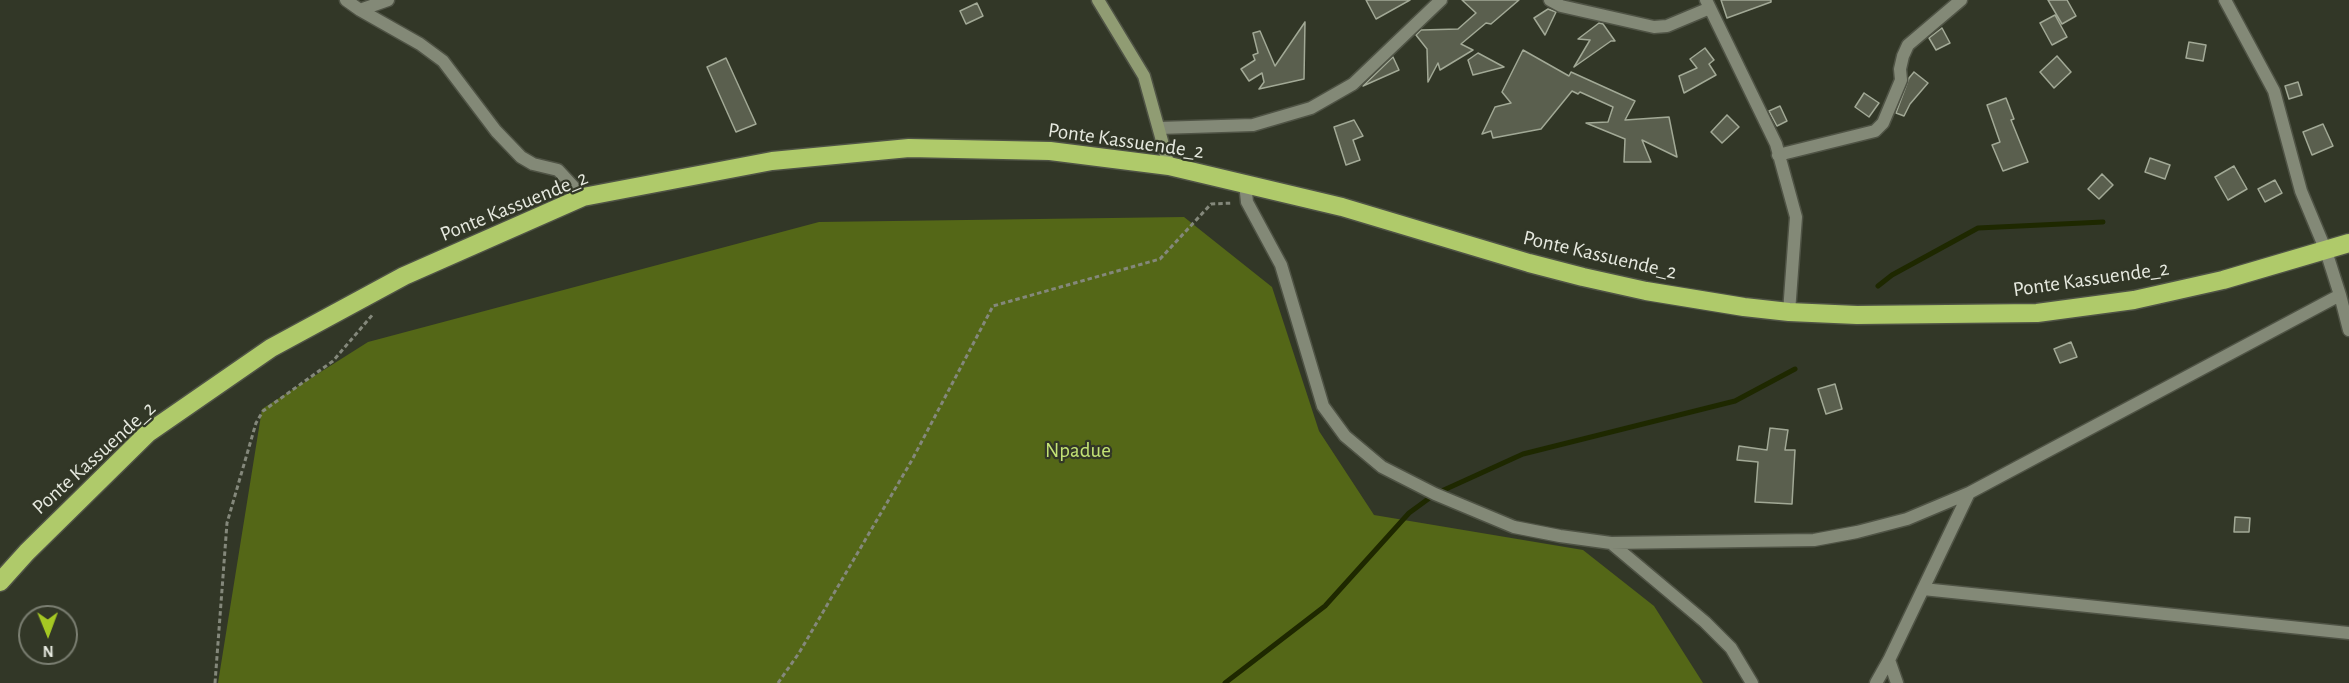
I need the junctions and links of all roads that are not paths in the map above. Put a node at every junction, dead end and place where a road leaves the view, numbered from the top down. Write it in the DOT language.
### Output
graph roads {
  1 [pos="346,0"];
  2 [pos="388,0"];
  3 [pos="1098,0"];
  4 [pos="1441,0"];
  5 [pos="1550,0"];
  6 [pos="1961,0"];
  7 [pos="2225,0"];
  8 [pos="1708,4"];
  9 [pos="360,10"];
  10 [pos="1159,128"];
  11 [pos="1778,155"];
  12 [pos="1169,166"];
  13 [pos="1245,183"];
  14 [pos="583,197"];
  15 [pos="2349,243"];
  16 [pos="2326,251"];
  17 [pos="2340,296"];
  18 [pos="1789,312"];
  19 [pos="2349,330"];
  20 [pos="1969,493"];
  21 [pos="1611,543"];
  22 [pos="0,582"];
  23 [pos="1923,589"];
  24 [pos="2349,633"];
  25 [pos="1889,660"];
  26 [pos="1752,683"];
  27 [pos="1876,683"];
  28 [pos="1898,683"];
  1 -- 9 [label="street"];
  2 -- 9 [label="street"];
  3 -- 10 [label="street"];
  4 -- 10 [label="street"];
  5 -- 8 [label="street"];
  6 -- 11 [label="street"];
  7 -- 16 [label="street"];
  8 -- 11 [label="street"];
  9 -- 14 [label="street"];
  10 -- 12 [label="street"];
  11 -- 18 [label="street"];
  12 -- 13 [label="highway, Ponte Kassuende_2"];
  12 -- 14 [label="highway, Ponte Kassuende_2"];
  13 -- 18 [label="highway, Ponte Kassuende_2"];
  13 -- 21 [label="street"];
  14 -- 22 [label="highway, Ponte Kassuende_2"];
  15 -- 16 [label="highway, Ponte Kassuende_2"];
  16 -- 17 [label="street"];
  16 -- 18 [label="highway, Ponte Kassuende_2"];
  17 -- 19 [label="street"];
  17 -- 20 [label="street"];
  20 -- 21 [label="street"];
  20 -- 23 [label="street"];
  21 -- 26 [label="street"];
  23 -- 24 [label="street"];
  23 -- 25 [label="street"];
  25 -- 27 [label="street"];
  25 -- 28 [label="street"];
}
